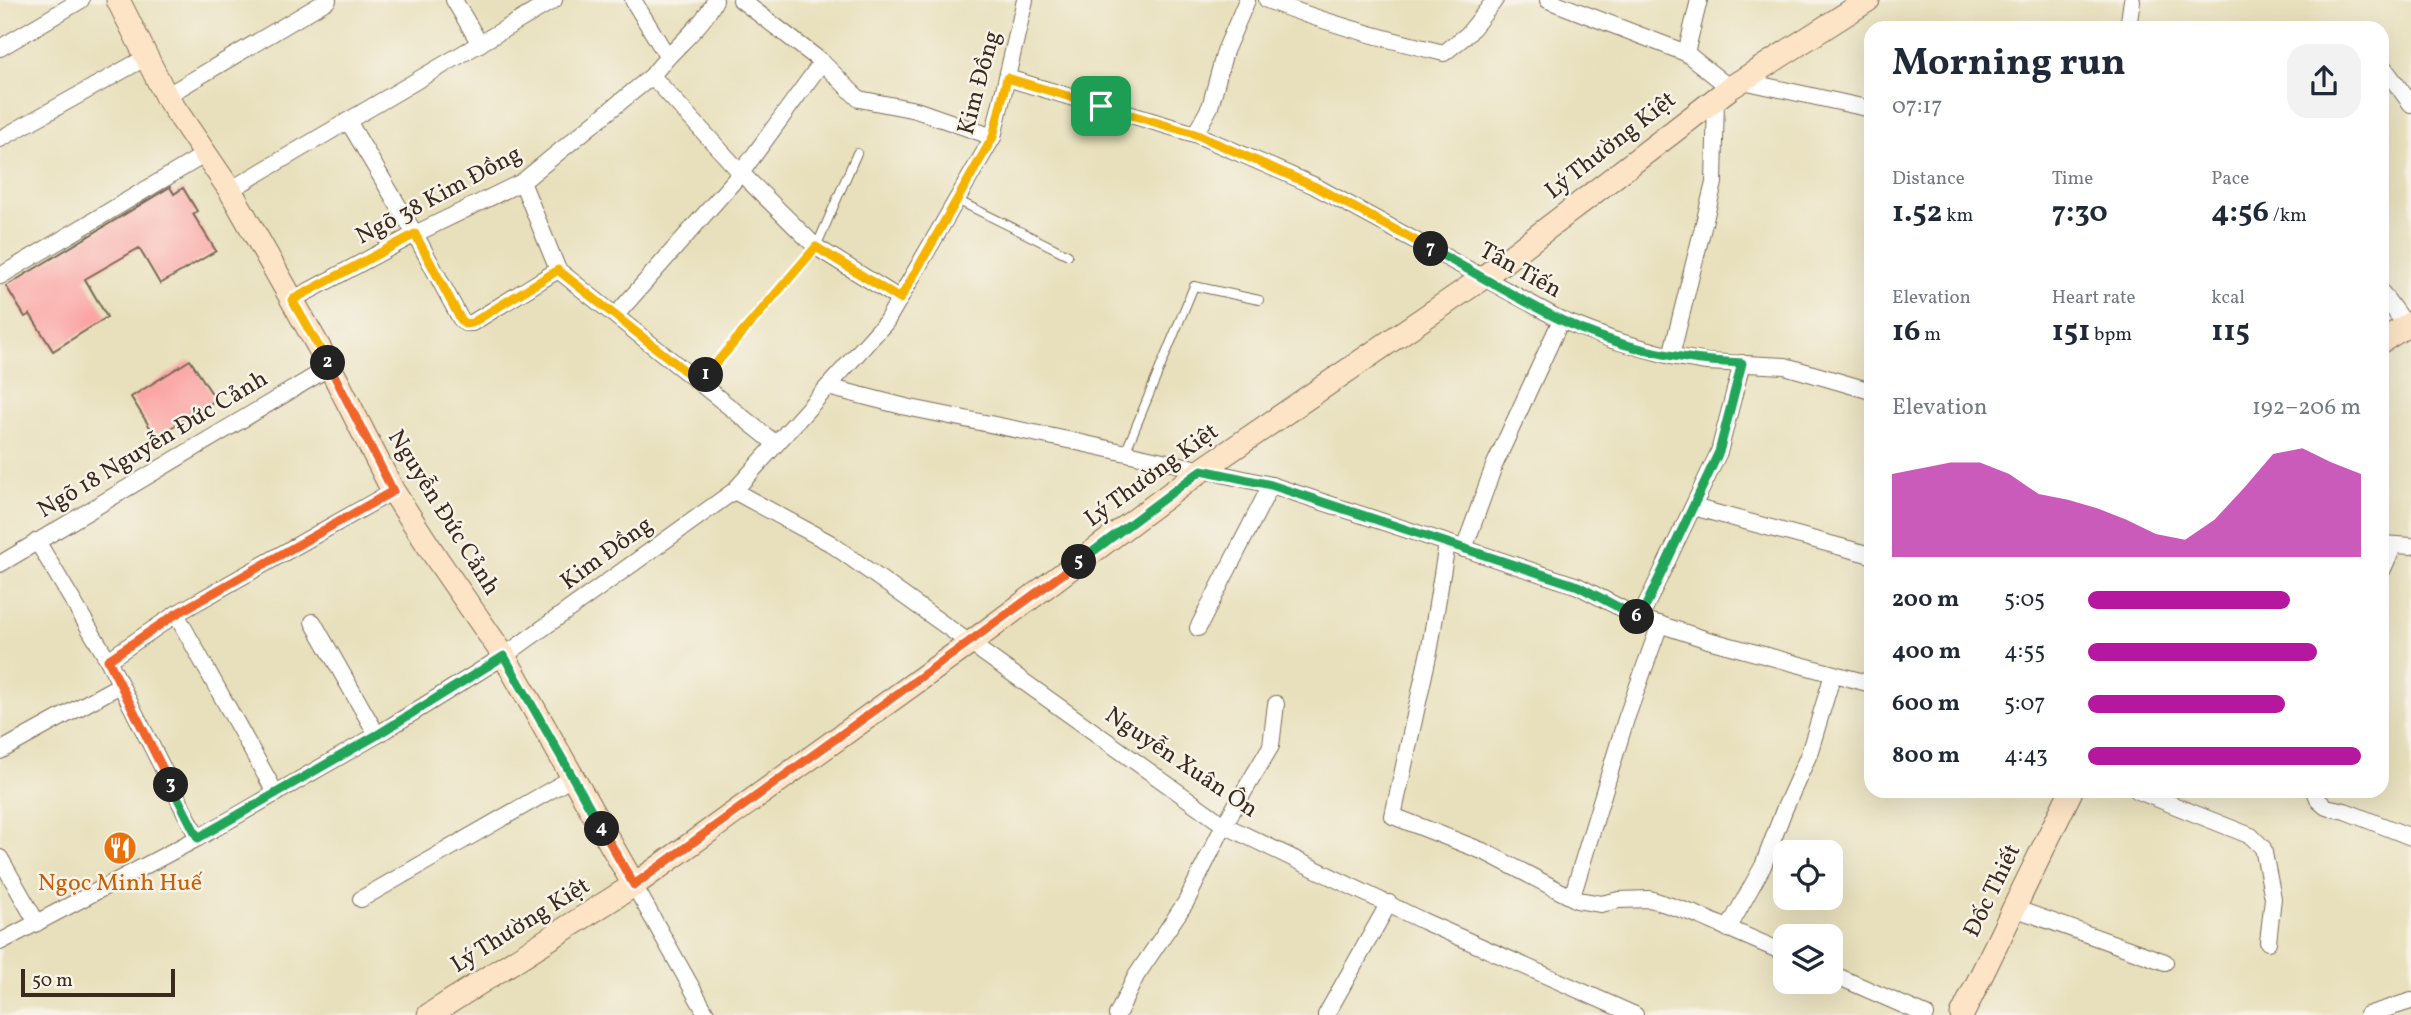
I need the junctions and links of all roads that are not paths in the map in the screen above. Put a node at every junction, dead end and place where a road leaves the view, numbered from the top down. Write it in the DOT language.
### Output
graph roads {
  1 [pos="81,0"];
  2 [pos="118,0"];
  3 [pos="328,0"];
  4 [pos="454,0"];
  5 [pos="554,0"];
  6 [pos="633,0"];
  7 [pos="715,0"];
  8 [pos="741,0"];
  9 [pos="1025,0"];
  10 [pos="1247,0"];
  11 [pos="1267,0"];
  12 [pos="1495,0"];
  13 [pos="1548,0"];
  14 [pos="1699,0"];
  15 [pos="1868,0"];
  16 [pos="2133,0"];
  17 [pos="2127,21"];
  18 [pos="480,44"];
  19 [pos="0,48"];
  20 [pos="1686,53"];
  21 [pos="667,55"];
  22 [pos="145,58"];
  23 [pos="822,62"];
  24 [pos="2389,74"];
  25 [pos="652,76"];
  26 [pos="1007,78"];
  27 [pos="1730,89"];
  28 [pos="166,96"];
  29 [pos="2411,104"];
  30 [pos="1864,108"];
  31 [pos="348,121"];
  32 [pos="1195,134"];
  33 [pos="993,137"];
  34 [pos="0,139"];
  35 [pos="857,153"];
  36 [pos="204,155"];
  37 [pos="741,173"];
  38 [pos="522,182"];
  39 [pos="230,190"];
  40 [pos="957,200"];
  41 [pos="415,234"];
  42 [pos="816,247"];
  43 [pos="1068,256"];
  44 [pos="558,270"];
  45 [pos="0,276"];
  46 [pos="1485,278"];
  47 [pos="900,299"];
  48 [pos="292,300"];
  49 [pos="1259,300"];
  50 [pos="2389,301"];
  51 [pos="616,315"];
  52 [pos="1560,320"];
  53 [pos="2408,324"];
  54 [pos="2389,336"];
  55 [pos="1671,356"];
  56 [pos="1742,363"];
  57 [pos="330,367"];
  58 [pos="700,383"];
  59 [pos="828,387"];
  60 [pos="1864,389"];
  61 [pos="776,444"];
  62 [pos="1125,453"];
  63 [pos="1202,470"];
  64 [pos="1271,485"];
  65 [pos="393,491"];
  66 [pos="734,491"];
  67 [pos="1693,507"];
  68 [pos="37,541"];
  69 [pos="1447,544"];
  70 [pos="2389,544"];
  71 [pos="2411,546"];
  72 [pos="1464,549"];
  73 [pos="1864,553"];
  74 [pos="0,564"];
  75 [pos="176,614"];
  76 [pos="1640,618"];
  77 [pos="313,622"];
  78 [pos="1660,624"];
  79 [pos="1198,628"];
  80 [pos="970,644"];
  81 [pos="504,656"];
  82 [pos="108,660"];
  83 [pos="1833,674"];
  84 [pos="1864,682"];
  85 [pos="120,685"];
  86 [pos="1276,704"];
  87 [pos="377,735"];
  88 [pos="0,751"];
  89 [pos="572,778"];
  90 [pos="276,794"];
  91 [pos="2068,798"];
  92 [pos="2156,798"];
  93 [pos="2318,798"];
  94 [pos="1224,825"];
  95 [pos="2411,837"];
  96 [pos="198,838"];
  97 [pos="0,858"];
  98 [pos="634,885"];
  99 [pos="1572,897"];
  100 [pos="361,899"];
  101 [pos="1390,903"];
  102 [pos="2014,908"];
  103 [pos="37,923"];
  104 [pos="1728,929"];
  105 [pos="0,942"];
  106 [pos="2268,942"];
  107 [pos="1773,948"];
  108 [pos="2165,962"];
  109 [pos="1843,979"];
  110 [pos="2411,1001"];
  111 [pos="1615,1011"];
  112 [pos="429,1015"];
  113 [pos="707,1015"];
  114 [pos="1117,1015"];
  115 [pos="1326,1015"];
  116 [pos="1636,1015"];
  117 [pos="1926,1015"];
  118 [pos="1962,1015"];
  119 [pos="2367,1015"];
  1 -- 19 [label="street"];
  2 -- 22 [label="street, Nguyễn Đức Cảnh"];
  3 -- 28 [label="street"];
  4 -- 18 [label="street"];
  5 -- 18 [label="street"];
  6 -- 21 [label="street"];
  7 -- 21 [label="street, Ngõ 38 Kim Đồng"];
  8 -- 23 [label="street"];
  9 -- 26 [label="street, Kim Đồng"];
  10 -- 32 [label="street"];
  11 -- 12 [label="street"];
  13 -- 20 [label="street"];
  14 -- 20 [label="street"];
  15 -- 27 [label="street, Lý Thường Kiệt"];
  16 -- 17 [label="street"];
  18 -- 31 [label="street"];
  20 -- 27 [label="street"];
  21 -- 25 [label="street, Ngõ 38 Kim Đồng"];
  22 -- 28 [label="street, Nguyễn Đức Cảnh"];
  22 -- 34 [label="street"];
  23 -- 33 [label="street"];
  23 -- 37 [label="street"];
  24 -- 29 [label="street"];
  25 -- 37 [label="street"];
  25 -- 38 [label="street, Ngõ 38 Kim Đồng"];
  26 -- 32 [label="street, Tân Tiến"];
  26 -- 33 [label="street, Kim Đồng"];
  27 -- 30 [label="street"];
  27 -- 46 [label="street, Lý Thường Kiệt"];
  27 -- 55 [label="street"];
  28 -- 36 [label="street, Nguyễn Đức Cảnh"];
  31 -- 39 [label="street"];
  31 -- 41 [label="street"];
  32 -- 46 [label="street, Tân Tiến"];
  33 -- 40 [label="street, Kim Đồng"];
  35 -- 42 [label="lane"];
  36 -- 39 [label="street, Nguyễn Đức Cảnh"];
  36 -- 45 [label="street"];
  37 -- 42 [label="street"];
  37 -- 51 [label="street"];
  38 -- 41 [label="street, Ngõ 38 Kim Đồng"];
  38 -- 44 [label="street"];
  39 -- 48 [label="street, Nguyễn Đức Cảnh"];
  40 -- 43 [label="lane"];
  40 -- 47 [label="street, Kim Đồng"];
  41 -- 44 [label="street"];
  41 -- 48 [label="street, Ngõ 38 Kim Đồng"];
  42 -- 47 [label="street"];
  42 -- 58 [label="lane"];
  44 -- 51 [label="street"];
  46 -- 52 [label="street, Tân Tiến"];
  46 -- 63 [label="street, Lý Thường Kiệt"];
  47 -- 59 [label="street, Kim Đồng"];
  48 -- 57 [label="street, Nguyễn Đức Cảnh"];
  49 -- 62 [label="lane"];
  50 -- 53 [label="street"];
  51 -- 58 [label="street"];
  52 -- 55 [label="street, Tân Tiến"];
  52 -- 72 [label="street"];
  53 -- 54 [label="street"];
  55 -- 56 [label="street, Tân Tiến"];
  56 -- 60 [label="street, Tân Tiến"];
  56 -- 67 [label="street"];
  57 -- 65 [label="street, Nguyễn Đức Cảnh"];
  57 -- 68 [label="street, Ngõ 18 Nguyễn Đức Cảnh"];
  58 -- 61 [label="street"];
  59 -- 61 [label="street, Kim Đồng"];
  59 -- 62 [label="street"];
  61 -- 66 [label="street, Kim Đồng"];
  62 -- 63 [label="street"];
  63 -- 64 [label="street"];
  63 -- 80 [label="street, Lý Thường Kiệt"];
  64 -- 69 [label="street"];
  64 -- 79 [label="street"];
  65 -- 75 [label="street"];
  65 -- 81 [label="street, Nguyễn Đức Cảnh"];
  66 -- 80 [label="street, Nguyễn Xuân Ôn"];
  66 -- 81 [label="street, Kim Đồng"];
  67 -- 73 [label="street"];
  67 -- 76 [label="street"];
  68 -- 74 [label="street, Ngõ 18 Nguyễn Đức Cảnh"];
  68 -- 82 [label="street"];
  69 -- 72 [label="street"];
  69 -- 99 [label="street"];
  70 -- 71 [label="street"];
  72 -- 76 [label="street"];
  75 -- 82 [label="street"];
  75 -- 90 [label="street"];
  76 -- 78 [label="street"];
  77 -- 87 [label="street"];
  78 -- 83 [label="street"];
  78 -- 99 [label="street"];
  80 -- 94 [label="street, Nguyễn Xuân Ôn"];
  80 -- 98 [label="street, Lý Thường Kiệt"];
  81 -- 87 [label="street, Kim Đồng"];
  81 -- 89 [label="street, Nguyễn Đức Cảnh"];
  82 -- 85 [label="street"];
  83 -- 84 [label="street"];
  83 -- 104 [label="street"];
  85 -- 88 [label="street"];
  85 -- 96 [label="street"];
  86 -- 94 [label="street"];
  87 -- 90 [label="street, Kim Đồng"];
  89 -- 98 [label="street, Nguyễn Đức Cảnh"];
  89 -- 100 [label="street"];
  90 -- 96 [label="street, Kim Đồng"];
  91 -- 102 [label="street, Đốc Thiết"];
  92 -- 106 [label="street"];
  93 -- 95 [label="street"];
  94 -- 101 [label="street, Nguyễn Xuân Ôn"];
  94 -- 114 [label="street"];
  96 -- 103 [label="street, Kim Đồng"];
  97 -- 103 [label="street"];
  98 -- 112 [label="street, Lý Thường Kiệt"];
  98 -- 113 [label="street, Nguyễn Đức Cảnh"];
  99 -- 104 [label="street"];
  101 -- 111 [label="street, Nguyễn Xuân Ôn"];
  101 -- 115 [label="street"];
  102 -- 108 [label="street"];
  102 -- 118 [label="street, Đốc Thiết"];
  103 -- 105 [label="street, Kim Đồng"];
  104 -- 107 [label="street"];
  109 -- 117 [label="street"];
  110 -- 119 [label="street"];
  111 -- 116 [label="street, Nguyễn Xuân Ôn"];
}
